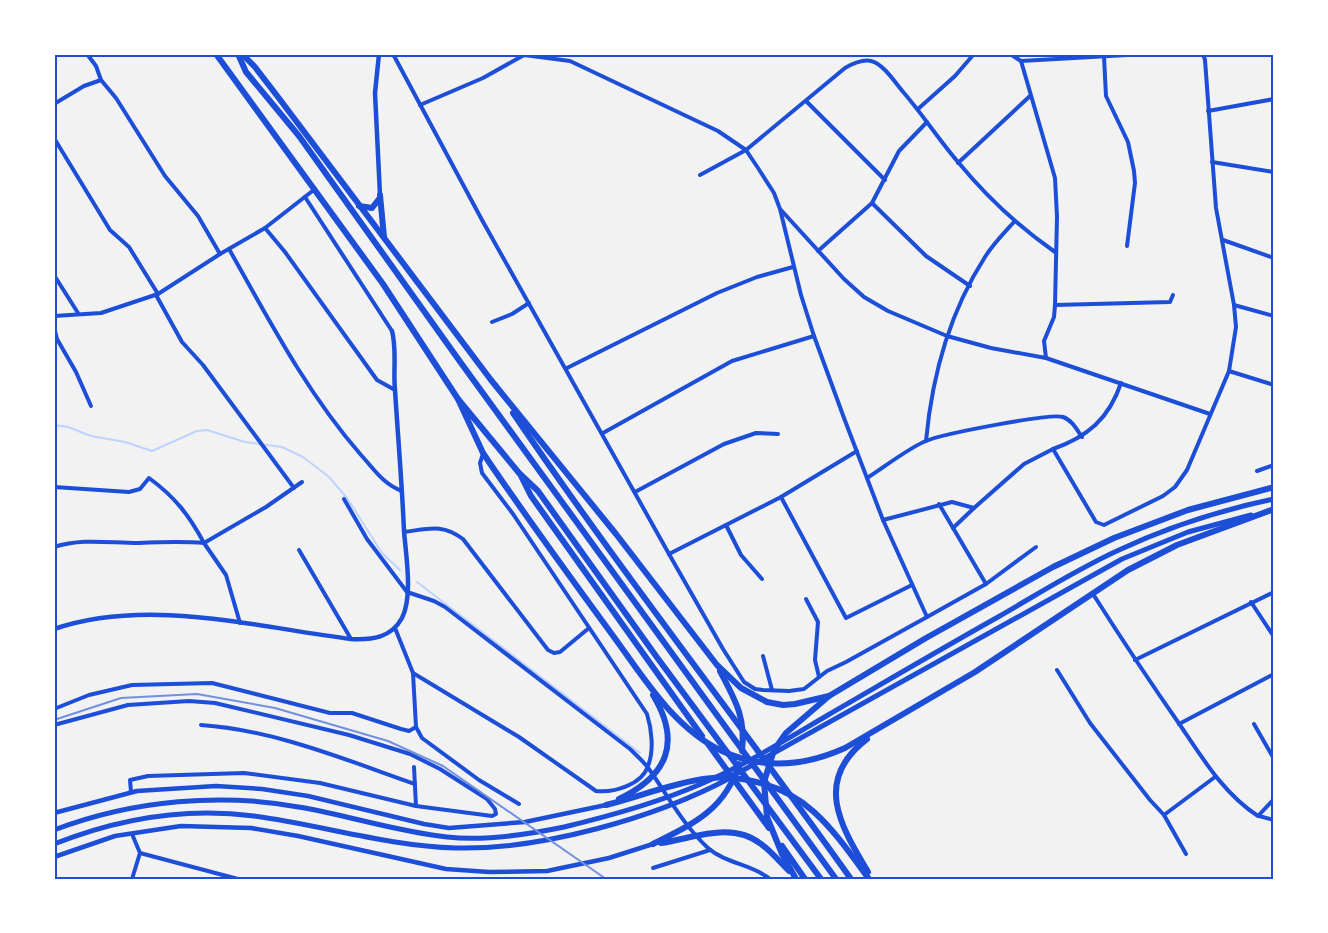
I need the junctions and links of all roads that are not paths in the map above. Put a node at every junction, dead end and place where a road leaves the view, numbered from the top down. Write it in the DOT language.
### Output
graph roads {
  1 [pos="87,54"];
  2 [pos="216,54"];
  3 [pos="240,54"];
  4 [pos="379,54"];
  5 [pos="393,54"];
  6 [pos="524,54"];
  7 [pos="974,54"];
  8 [pos="1010,54"];
  9 [pos="1145,54"];
  10 [pos="1203,54"];
  11 [pos="1113,55"];
  12 [pos="1104,57"];
  13 [pos="1021,60"];
  14 [pos="101,80"];
  15 [pos="1030,95"];
  16 [pos="1274,99"];
  17 [pos="806,101"];
  18 [pos="54,104"];
  19 [pos="420,105"];
  20 [pos="918,109"];
  21 [pos="1208,111"];
  22 [pos="927,122"];
  23 [pos="54,138"];
  24 [pos="746,150"];
  25 [pos="1212,162"];
  26 [pos="958,163"];
  27 [pos="1274,172"];
  28 [pos="700,175"];
  29 [pos="885,180"];
  30 [pos="315,189"];
  31 [pos="380,195"];
  32 [pos="305,197"];
  33 [pos="872,203"];
  34 [pos="359,206"];
  35 [pos="780,209"];
  36 [pos="1014,222"];
  37 [pos="265,228"];
  38 [pos="384,238"];
  39 [pos="1222,240"];
  40 [pos="1127,246"];
  41 [pos="229,249"];
  42 [pos="818,251"];
  43 [pos="1055,252"];
  44 [pos="220,254"];
  45 [pos="1274,258"];
  46 [pos="794,267"];
  47 [pos="54,274"];
  48 [pos="970,286"];
  49 [pos="157,295"];
  50 [pos="1173,295"];
  51 [pos="529,303"];
  52 [pos="1055,305"];
  53 [pos="1234,305"];
  54 [pos="78,313"];
  55 [pos="54,316"];
  56 [pos="1274,316"];
  57 [pos="492,322"];
  58 [pos="54,327"];
  59 [pos="392,331"];
  60 [pos="814,336"];
  61 [pos="947,336"];
  62 [pos="1046,358"];
  63 [pos="567,368"];
  64 [pos="1229,371"];
  65 [pos="491,380"];
  66 [pos="1120,383"];
  67 [pos="1274,385"];
  68 [pos="395,390"];
  69 [pos="458,399"];
  70 [pos="91,406"];
  71 [pos="1210,414"];
  72 [pos="603,433"];
  73 [pos="778,434"];
  74 [pos="1082,437"];
  75 [pos="926,441"];
  76 [pos="1053,449"];
  77 [pos="857,451"];
  78 [pos="483,453"];
  79 [pos="1274,465"];
  80 [pos="1257,471"];
  81 [pos="519,473"];
  82 [pos="867,478"];
  83 [pos="302,483"];
  84 [pos="54,487"];
  85 [pos="1274,487"];
  86 [pos="294,488"];
  87 [pos="403,491"];
  88 [pos="635,492"];
  89 [pos="781,497"];
  90 [pos="344,499"];
  91 [pos="1274,499"];
  92 [pos="939,504"];
  93 [pos="974,508"];
  94 [pos="1274,509"];
  95 [pos="883,520"];
  96 [pos="726,525"];
  97 [pos="953,528"];
  98 [pos="404,532"];
  99 [pos="204,543"];
  100 [pos="54,547"];
  101 [pos="1036,547"];
  102 [pos="299,550"];
  103 [pos="669,554"];
  104 [pos="762,579"];
  105 [pos="986,584"];
  106 [pos="912,585"];
  107 [pos="1274,591"];
  108 [pos="407,592"];
  109 [pos="1093,594"];
  110 [pos="806,599"];
  111 [pos="1251,602"];
  112 [pos="927,617"];
  113 [pos="241,624"];
  114 [pos="395,628"];
  115 [pos="589,628"];
  116 [pos="54,629"];
  117 [pos="1274,637"];
  118 [pos="351,639"];
  119 [pos="763,656"];
  120 [pos="1135,660"];
  121 [pos="717,665"];
  122 [pos="1057,670"];
  123 [pos="639,671"];
  124 [pos="413,673"];
  125 [pos="1274,674"];
  126 [pos="819,677"];
  127 [pos="772,690"];
  128 [pos="829,696"];
  129 [pos="54,709"];
  130 [pos="1179,724"];
  131 [pos="1254,724"];
  132 [pos="201,725"];
  133 [pos="54,726"];
  134 [pos="884,726"];
  135 [pos="416,727"];
  136 [pos="1274,759"];
  137 [pos="414,767"];
  138 [pos="648,767"];
  139 [pos="1215,777"];
  140 [pos="479,780"];
  141 [pos="415,784"];
  142 [pos="473,790"];
  143 [pos="131,792"];
  144 [pos="1274,799"];
  145 [pos="519,804"];
  146 [pos="606,805"];
  147 [pos="416,806"];
  148 [pos="54,813"];
  149 [pos="1164,815"];
  150 [pos="1258,816"];
  151 [pos="1274,820"];
  152 [pos="54,830"];
  153 [pos="132,834"];
  154 [pos="54,844"];
  155 [pos="653,844"];
  156 [pos="710,850"];
  157 [pos="140,853"];
  158 [pos="1186,854"];
  159 [pos="54,857"];
  160 [pos="652,868"];
  161 [pos="794,877"];
  162 [pos="132,879"];
  163 [pos="238,879"];
  164 [pos="770,879"];
  165 [pos="805,879"];
  166 [pos="821,879"];
  167 [pos="836,879"];
  168 [pos="851,879"];
  169 [pos="870,879"];
  1 -- 14 [label="street"];
  2 -- 30 [label="highway"];
  3 -- 34 [label="highway"];
  3 -- 167 [label="highway"];
  4 -- 31 [label="street"];
  5 -- 19 [label="street"];
  6 -- 19 [label="street"];
  6 -- 24 [label="street"];
  7 -- 20 [label="street"];
  8 -- 13 [label="street"];
  9 -- 11 [label="street"];
  10 -- 21 [label="street"];
  11 -- 12 [label="street"];
  12 -- 13 [label="street"];
  12 -- 40 [label="street"];
  13 -- 15 [label="street"];
  14 -- 18 [label="street"];
  14 -- 44 [label="street"];
  15 -- 26 [label="street"];
  15 -- 43 [label="street"];
  16 -- 21 [label="street"];
  17 -- 20 [label="street"];
  17 -- 24 [label="street"];
  17 -- 29 [label="street"];
  19 -- 51 [label="street"];
  20 -- 22 [label="street"];
  21 -- 25 [label="street"];
  22 -- 26 [label="street"];
  22 -- 29 [label="street"];
  23 -- 49 [label="street"];
  24 -- 28 [label="street"];
  24 -- 35 [label="street"];
  25 -- 27 [label="street"];
  25 -- 39 [label="street"];
  26 -- 36 [label="street"];
  29 -- 33 [label="street"];
  30 -- 32 [label="street"];
  30 -- 69 [label="highway"];
  31 -- 34 [label="highway"];
  31 -- 38 [label="highway"];
  32 -- 37 [label="street"];
  32 -- 59 [label="street"];
  33 -- 42 [label="street"];
  33 -- 48 [label="street"];
  34 -- 38 [label="highway"];
  35 -- 42 [label="street"];
  35 -- 46 [label="street"];
  36 -- 43 [label="street"];
  36 -- 48 [label="street"];
  37 -- 41 [label="street"];
  37 -- 68 [label="street"];
  38 -- 65 [label="highway"];
  39 -- 45 [label="street"];
  39 -- 53 [label="street"];
  41 -- 44 [label="street"];
  41 -- 87 [label="street"];
  42 -- 61 [label="street"];
  43 -- 52 [label="street"];
  44 -- 49 [label="street"];
  46 -- 60 [label="street"];
  46 -- 63 [label="street"];
  47 -- 54 [label="street"];
  48 -- 61 [label="street"];
  49 -- 54 [label="street"];
  49 -- 86 [label="street"];
  50 -- 52 [label="street"];
  51 -- 57 [label="street"];
  51 -- 63 [label="street"];
  52 -- 62 [label="street"];
  53 -- 56 [label="street"];
  53 -- 64 [label="street"];
  54 -- 55 [label="street"];
  58 -- 70 [label="street"];
  59 -- 68 [label="street"];
  60 -- 72 [label="street"];
  60 -- 77 [label="street"];
  61 -- 62 [label="street"];
  61 -- 75 [label="street"];
  62 -- 66 [label="street"];
  63 -- 72 [label="street"];
  64 -- 67 [label="street"];
  64 -- 71 [label="street"];
  65 -- 121 [label="highway"];
  65 -- 168 [label="highway"];
  66 -- 71 [label="street"];
  66 -- 74 [label="street"];
  68 -- 87 [label="street"];
  69 -- 78 [label="highway"];
  69 -- 81 [label="highway"];
  71 -- 76 [label="street"];
  72 -- 88 [label="street"];
  73 -- 88 [label="street"];
  74 -- 75 [label="street"];
  74 -- 76 [label="street"];
  75 -- 82 [label="street"];
  76 -- 93 [label="street"];
  77 -- 82 [label="street"];
  77 -- 89 [label="street"];
  78 -- 115 [label="street"];
  78 -- 123 [label="highway"];
  79 -- 80 [label="street"];
  81 -- 165 [label="highway"];
  81 -- 166 [label="highway"];
  82 -- 95 [label="street"];
  83 -- 86 [label="street"];
  84 -- 99 [label="street"];
  85 -- 128 [label="highway"];
  86 -- 99 [label="street"];
  87 -- 98 [label="street"];
  88 -- 103 [label="street"];
  89 -- 96 [label="street"];
  89 -- 106 [label="street"];
  90 -- 108 [label="street"];
  91 -- 152 [label="main road"];
  92 -- 93 [label="street"];
  92 -- 95 [label="street"];
  92 -- 97 [label="street"];
  93 -- 97 [label="street"];
  94 -- 109 [label="highway"];
  94 -- 154 [label="main road"];
  95 -- 106 [label="street"];
  96 -- 103 [label="street"];
  96 -- 104 [label="street"];
  97 -- 105 [label="street"];
  98 -- 108 [label="street"];
  98 -- 115 [label="street"];
  99 -- 100 [label="street"];
  99 -- 113 [label="street"];
  101 -- 105 [label="street"];
  102 -- 118 [label="street"];
  103 -- 127 [label="street"];
  105 -- 112 [label="street"];
  106 -- 112 [label="street"];
  107 -- 111 [label="street"];
  108 -- 114 [label="street"];
  108 -- 138 [label="street"];
  109 -- 120 [label="street"];
  109 -- 134 [label="highway"];
  110 -- 126 [label="street"];
  111 -- 117 [label="street"];
  111 -- 120 [label="street"];
  112 -- 126 [label="street"];
  113 -- 116 [label="street"];
  113 -- 118 [label="street"];
  114 -- 118 [label="street"];
  114 -- 124 [label="street"];
  115 -- 138 [label="street"];
  119 -- 127 [label="street"];
  120 -- 130 [label="street"];
  121 -- 128 [label="highway"];
  121 -- 155 [label="highway"];
  122 -- 149 [label="street"];
  123 -- 134 [label="highway"];
  123 -- 146 [label="highway"];
  124 -- 135 [label="street"];
  124 -- 138 [label="street"];
  125 -- 130 [label="street"];
  126 -- 127 [label="street"];
  128 -- 161 [label="highway"];
  129 -- 135 [label="street"];
  130 -- 139 [label="street"];
  131 -- 136 [label="street"];
  132 -- 141 [label="street"];
  133 -- 142 [label="street"];
  134 -- 169 [label="highway"];
  135 -- 140 [label="street"];
  137 -- 141 [label="street"];
  138 -- 156 [label="street"];
  139 -- 149 [label="street"];
  139 -- 150 [label="street"];
  140 -- 142 [label="street"];
  140 -- 145 [label="street"];
  141 -- 147 [label="street"];
  142 -- 147 [label="street"];
  143 -- 146 [label="street"];
  143 -- 147 [label="street"];
  143 -- 148 [label="street"];
  144 -- 150 [label="street"];
  146 -- 169 [label="highway"];
  149 -- 158 [label="street"];
  150 -- 151 [label="street"];
  153 -- 155 [label="street"];
  153 -- 157 [label="street"];
  153 -- 159 [label="street"];
  155 -- 161 [label="highway"];
  156 -- 160 [label="street"];
  156 -- 164 [label="street"];
  157 -- 162 [label="street"];
  157 -- 163 [label="street"];
}
